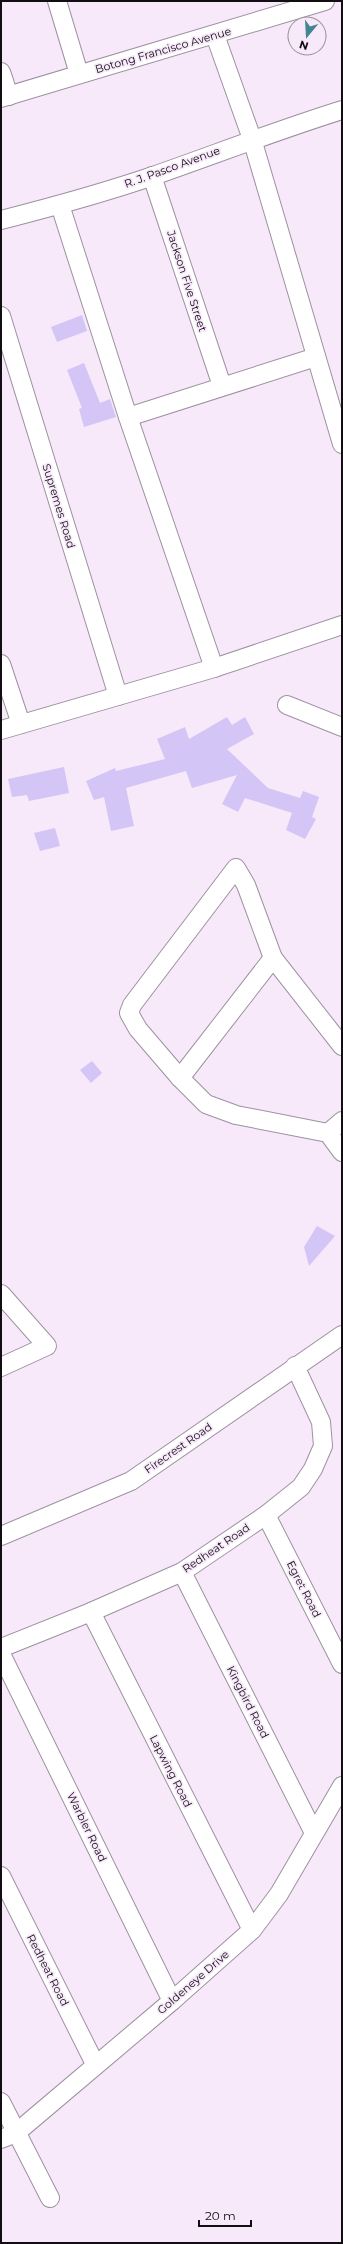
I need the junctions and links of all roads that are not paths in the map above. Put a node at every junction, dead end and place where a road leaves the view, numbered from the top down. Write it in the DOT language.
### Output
graph roads {
  1 [pos="56,1"];
  2 [pos="325,1"];
  3 [pos="215,35"];
  4 [pos="1,72"];
  5 [pos="79,74"];
  6 [pos="5,97"];
  7 [pos="342,111"];
  8 [pos="252,139"];
  9 [pos="152,176"];
  10 [pos="60,205"];
  11 [pos="1,220"];
  12 [pos="1,316"];
  13 [pos="316,357"];
  14 [pos="222,386"];
  15 [pos="128,417"];
  16 [pos="342,444"];
  17 [pos="342,625"];
  18 [pos="1,664"];
  19 [pos="214,668"];
  20 [pos="118,696"];
  21 [pos="287,705"];
  22 [pos="20,724"];
  23 [pos="342,727"];
  24 [pos="1,730"];
  25 [pos="273,958"];
  26 [pos="342,1046"];
  27 [pos="180,1078"];
  28 [pos="342,1121"];
  29 [pos="328,1133"];
  30 [pos="342,1152"];
  31 [pos="1,1294"];
  32 [pos="342,1334"];
  33 [pos="1,1366"];
  34 [pos="295,1366"];
  35 [pos="266,1515"];
  36 [pos="1,1536"];
  37 [pos="182,1572"];
  38 [pos="91,1612"];
  39 [pos="1,1648"];
  40 [pos="1,1654"];
  41 [pos="342,1664"];
  42 [pos="342,1786"];
  43 [pos="314,1833"];
  44 [pos="1,1876"];
  45 [pos="252,1930"];
  46 [pos="172,2001"];
  47 [pos="95,2064"];
  48 [pos="1,2102"];
  49 [pos="9,2136"];
  50 [pos="50,2198"];
  1 -- 5 [label="street"];
  2 -- 3 [label="street, Botong Francisco Avenue"];
  3 -- 5 [label="street, Botong Francisco Avenue"];
  3 -- 8 [label="street"];
  4 -- 6 [label="street"];
  5 -- 6 [label="street, Botong Francisco Avenue"];
  7 -- 8 [label="street, R. J. Pasco Avenue"];
  8 -- 9 [label="street, R. J. Pasco Avenue"];
  8 -- 13 [label="street"];
  9 -- 10 [label="street, R. J. Pasco Avenue"];
  9 -- 14 [label="street, Jackson Five Street"];
  10 -- 11 [label="street, R. J. Pasco Avenue"];
  10 -- 15 [label="street"];
  12 -- 20 [label="street, Supremes Road"];
  13 -- 14 [label="street"];
  13 -- 16 [label="street"];
  14 -- 15 [label="street"];
  15 -- 19 [label="street"];
  17 -- 19 [label="street"];
  18 -- 22 [label="street"];
  19 -- 20 [label="street"];
  20 -- 22 [label="street"];
  21 -- 23 [label="street"];
  22 -- 24 [label="street"];
  25 -- 26 [label="street"];
  25 -- 27 [label="street"];
  25 -- 27 [label="street"];
  27 -- 29 [label="street"];
  28 -- 29 [label="street"];
  29 -- 30 [label="street"];
  31 -- 33 [label="street"];
  32 -- 34 [label="street, Firecrest Road"];
  34 -- 35 [label="street, Redheat Road"];
  34 -- 36 [label="street, Firecrest Road"];
  35 -- 37 [label="street, Redheat Road"];
  35 -- 41 [label="street, Egret Road"];
  37 -- 38 [label="street, Redheat Road"];
  37 -- 43 [label="street, Kingbird Road"];
  38 -- 39 [label="street, Redheat Road"];
  38 -- 45 [label="street, Lapwing Road"];
  40 -- 46 [label="street, Warbler Road"];
  42 -- 43 [label="street, Goldeneye Drive"];
  43 -- 45 [label="street, Goldeneye Drive"];
  44 -- 47 [label="street, Redheat Road"];
  45 -- 46 [label="street, Goldeneye Drive"];
  46 -- 47 [label="street, Goldeneye Drive"];
  47 -- 49 [label="street, Goldeneye Drive"];
  48 -- 49 [label="street"];
  49 -- 50 [label="street"];
}
